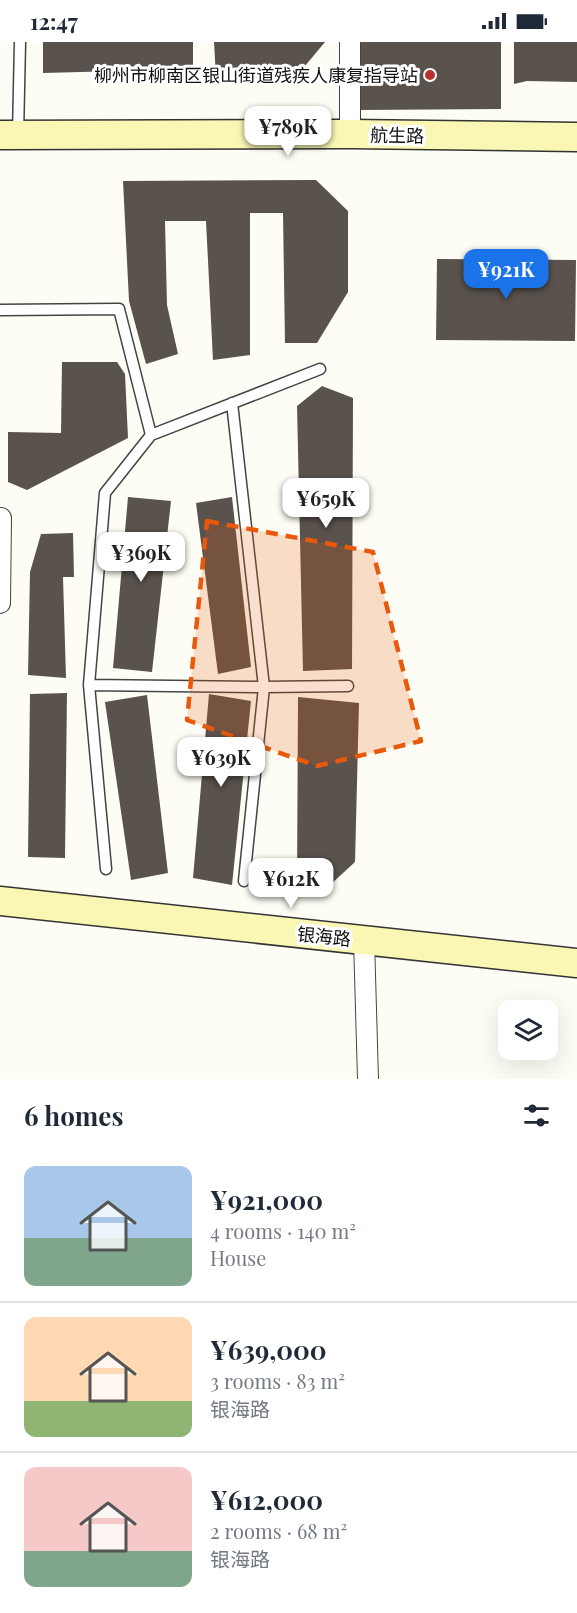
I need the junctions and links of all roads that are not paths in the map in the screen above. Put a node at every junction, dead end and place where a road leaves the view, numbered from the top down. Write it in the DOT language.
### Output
graph roads {
  1 [pos="20,42"];
  2 [pos="350,42"];
  3 [pos="577,118"];
  4 [pos="9,125"];
  5 [pos="350,125"];
  6 [pos="577,137"];
  7 [pos="0,310"];
  8 [pos="320,369"];
  9 [pos="232,403"];
  10 [pos="151,435"];
  11 [pos="1,518"];
  12 [pos="0,603"];
  13 [pos="89,685"];
  14 [pos="348,686"];
  15 [pos="264,687"];
  16 [pos="106,869"];
  17 [pos="244,881"];
  18 [pos="0,902"];
  19 [pos="364,940"];
  20 [pos="577,963"];
  21 [pos="368,1079"];
  1 -- 4 [label="lane"];
  2 -- 5 [label="street"];
  3 -- 5 [label="street"];
  4 -- 5 [label="street, 航生路"];
  5 -- 6 [label="street, 航生路"];
  7 -- 10 [label="lane"];
  8 -- 9 [label="lane"];
  9 -- 10 [label="lane"];
  9 -- 15 [label="lane"];
  10 -- 13 [label="lane"];
  11 -- 12 [label="street"];
  13 -- 15 [label="lane"];
  13 -- 16 [label="lane"];
  14 -- 15 [label="lane"];
  15 -- 17 [label="lane"];
  18 -- 19 [label="street, 银海路"];
  19 -- 20 [label="street, 银海路"];
  19 -- 21 [label="street"];
}
